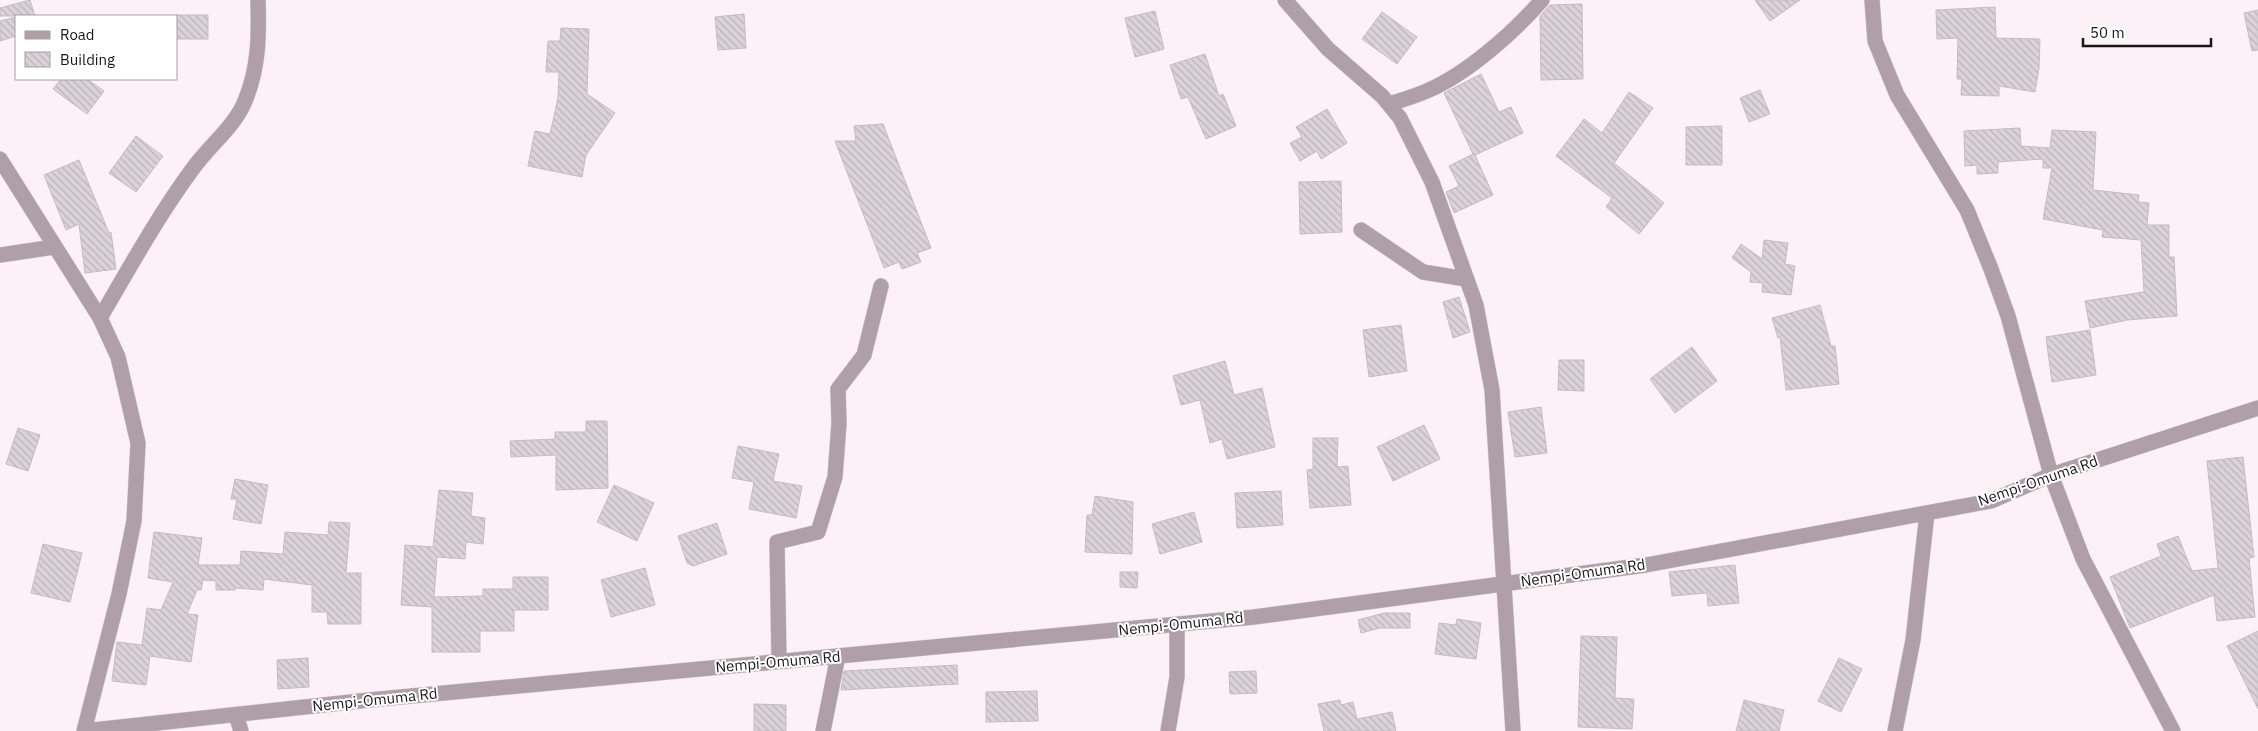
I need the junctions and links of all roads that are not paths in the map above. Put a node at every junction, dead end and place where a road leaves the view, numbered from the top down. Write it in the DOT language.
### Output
graph roads {
  1 [pos="258,0"];
  2 [pos="1285,0"];
  3 [pos="1542,0"];
  4 [pos="1872,0"];
  5 [pos="1389,104"];
  6 [pos="0,159"];
  7 [pos="1360,230"];
  8 [pos="54,247"];
  9 [pos="0,255"];
  10 [pos="1466,279"];
  11 [pos="881,286"];
  12 [pos="100,318"];
  13 [pos="2258,408"];
  14 [pos="2051,475"];
  15 [pos="1927,513"];
  16 [pos="1504,584"];
  17 [pos="1177,625"];
  18 [pos="838,656"];
  19 [pos="779,662"];
  20 [pos="236,715"];
  21 [pos="84,731"];
  22 [pos="240,731"];
  23 [pos="823,731"];
  24 [pos="1168,731"];
  25 [pos="1513,731"];
  26 [pos="1895,731"];
  27 [pos="2173,731"];
  1 -- 12 [label="street"];
  2 -- 5 [label="street"];
  3 -- 5 [label="street"];
  4 -- 14 [label="street"];
  5 -- 10 [label="street"];
  6 -- 8 [label="street"];
  7 -- 10 [label="street"];
  8 -- 9 [label="street"];
  8 -- 12 [label="street"];
  10 -- 16 [label="street"];
  11 -- 19 [label="street"];
  12 -- 21 [label="street"];
  13 -- 14 [label="street, Nempi-Omuma Rd"];
  14 -- 15 [label="street, Nempi-Omuma Rd"];
  14 -- 27 [label="street"];
  15 -- 16 [label="street, Nempi-Omuma Rd"];
  15 -- 26 [label="street"];
  16 -- 17 [label="street, Nempi-Omuma Rd"];
  16 -- 25 [label="street"];
  17 -- 18 [label="street, Nempi-Omuma Rd"];
  17 -- 24 [label="street"];
  18 -- 19 [label="street, Nempi-Omuma Rd"];
  18 -- 23 [label="street"];
  19 -- 20 [label="street, Nempi-Omuma Rd"];
  20 -- 21 [label="street, Nempi-Omuma Rd"];
  20 -- 22 [label="street"];
}
